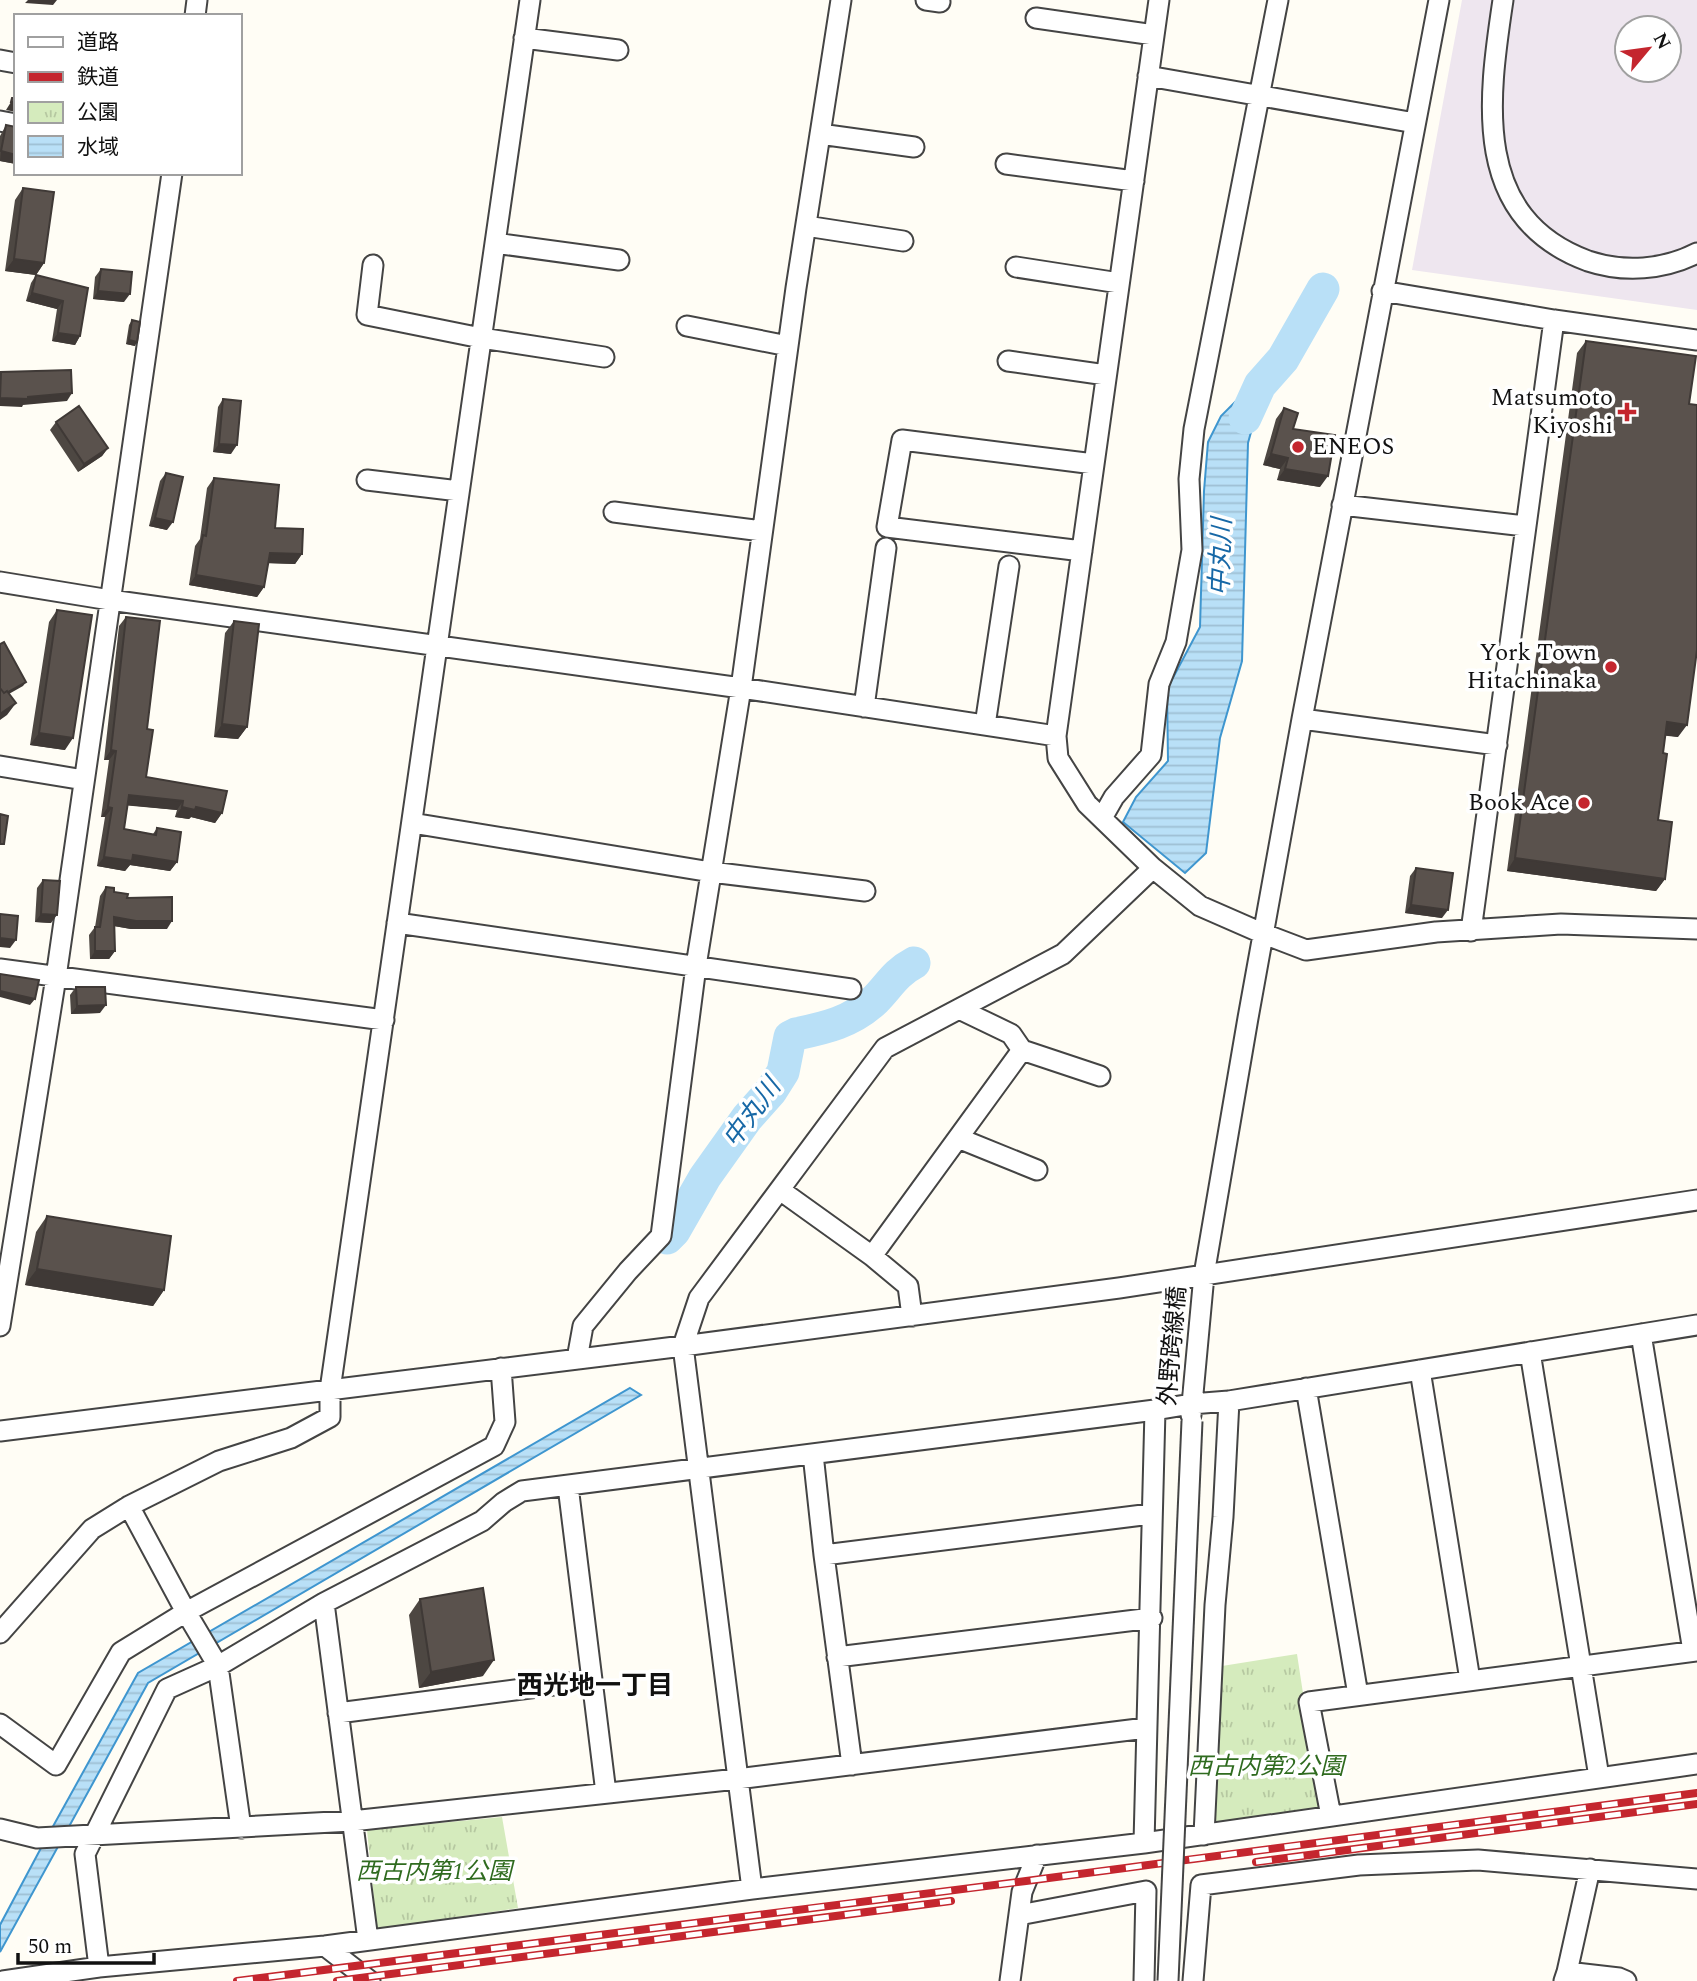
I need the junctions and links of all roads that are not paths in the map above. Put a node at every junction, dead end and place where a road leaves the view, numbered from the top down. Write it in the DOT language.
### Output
graph roads {
  1 [pos="530,0"];
  2 [pos="841,0"];
  3 [pos="1160,0"];
  4 [pos="1278,0"];
  5 [pos="1439,0"];
  6 [pos="1503,0"];
  7 [pos="1037,18"];
  8 [pos="1154,35"];
  9 [pos="524,38"];
  10 [pos="618,50"];
  11 [pos="1148,76"];
  12 [pos="1261,97"];
  13 [pos="1415,122"];
  14 [pos="820,134"];
  15 [pos="914,147"];
  16 [pos="1006,164"];
  17 [pos="172,175"];
  18 [pos="1133,181"];
  19 [pos="806,226"];
  20 [pos="903,242"];
  21 [pos="495,243"];
  22 [pos="1697,253"];
  23 [pos="619,260"];
  24 [pos="373,265"];
  25 [pos="1016,267"];
  26 [pos="1119,283"];
  27 [pos="1382,291"];
  28 [pos="1555,320"];
  29 [pos="687,326"];
  30 [pos="481,338"];
  31 [pos="1697,340"];
  32 [pos="788,346"];
  33 [pos="604,357"];
  34 [pos="1008,361"];
  35 [pos="1106,375"];
  36 [pos="1094,464"];
  37 [pos="367,480"];
  38 [pos="459,491"];
  39 [pos="1342,505"];
  40 [pos="614,512"];
  41 [pos="1525,526"];
  42 [pos="762,531"];
  43 [pos="886,548"];
  44 [pos="1082,551"];
  45 [pos="1009,566"];
  46 [pos="0,582"];
  47 [pos="110,600"];
  48 [pos="437,644"];
  49 [pos="741,688"];
  50 [pos="863,707"];
  51 [pos="1302,719"];
  52 [pos="985,725"];
  53 [pos="1056,736"];
  54 [pos="1497,745"];
  55 [pos="0,766"];
  56 [pos="84,780"];
  57 [pos="1102,818"];
  58 [pos="412,823"];
  59 [pos="1153,868"];
  60 [pos="711,872"];
  61 [pos="865,891"];
  62 [pos="397,923"];
  63 [pos="1697,929"];
  64 [pos="1471,931"];
  65 [pos="1264,934"];
  66 [pos="696,967"];
  67 [pos="0,969"];
  68 [pos="56,978"];
  69 [pos="851,989"];
  70 [pos="959,1009"];
  71 [pos="384,1020"];
  72 [pos="1022,1050"];
  73 [pos="1100,1076"];
  74 [pos="958,1138"];
  75 [pos="1037,1170"];
  76 [pos="780,1190"];
  77 [pos="1697,1200"];
  78 [pos="872,1256"];
  79 [pos="1204,1275"];
  80 [pos="912,1316"];
  81 [pos="1697,1325"];
  82 [pos="0,1326"];
  83 [pos="1641,1334"];
  84 [pos="683,1346"];
  85 [pos="1530,1352"];
  86 [pos="577,1359"];
  87 [pos="501,1368"];
  88 [pos="1420,1370"];
  89 [pos="1306,1388"];
  90 [pos="330,1390"];
  91 [pos="1229,1401"];
  92 [pos="1155,1410"];
  93 [pos="1191,1413"];
  94 [pos="0,1431"];
  95 [pos="813,1454"];
  96 [pos="698,1469"];
  97 [pos="568,1486"];
  98 [pos="130,1506"];
  99 [pos="1151,1514"];
  100 [pos="824,1555"];
  101 [pos="324,1603"];
  102 [pos="186,1612"];
  103 [pos="1152,1618"];
  104 [pos="0,1633"];
  105 [pos="1695,1651"];
  106 [pos="837,1657"];
  107 [pos="218,1666"];
  108 [pos="1581,1666"];
  109 [pos="592,1680"];
  110 [pos="1470,1680"];
  111 [pos="1357,1695"];
  112 [pos="338,1713"];
  113 [pos="0,1724"];
  114 [pos="1146,1728"];
  115 [pos="1697,1764"];
  116 [pos="852,1765"];
  117 [pos="1599,1777"];
  118 [pos="737,1779"];
  119 [pos="606,1793"];
  120 [pos="1331,1816"];
  121 [pos="352,1821"];
  122 [pos="241,1828"];
  123 [pos="0,1829"];
  124 [pos="1205,1835"];
  125 [pos="93,1837"];
  126 [pos="1144,1843"];
  127 [pos="1037,1855"];
  128 [pos="1590,1869"];
  129 [pos="1697,1879"];
  130 [pos="1201,1885"];
  131 [pos="751,1889"];
  132 [pos="1146,1891"];
  133 [pos="1019,1914"];
  134 [pos="368,1940"];
  135 [pos="326,1946"];
  136 [pos="99,1967"];
  137 [pos="1566,1976"];
  138 [pos="3,1981"];
  139 [pos="370,1981"];
  140 [pos="1010,1981"];
  141 [pos="1144,1981"];
  142 [pos="1168,1981"];
  143 [pos="1193,1981"];
  144 [pos="1626,1981"];
  1 -- 9 [label="street"];
  2 -- 14 [label="street"];
  3 -- 8 [label="street"];
  4 -- 12 [label="street"];
  5 -- 13 [label="street, 外野跨線橋"];
  6 -- 22 [label="street"];
  7 -- 8 [label="street"];
  8 -- 11 [label="street"];
  9 -- 10 [label="street"];
  9 -- 21 [label="street"];
  11 -- 12 [label="street"];
  11 -- 18 [label="street"];
  12 -- 13 [label="street"];
  12 -- 57 [label="street"];
  13 -- 27 [label="street, 外野跨線橋"];
  14 -- 15 [label="street"];
  14 -- 19 [label="street"];
  16 -- 18 [label="street"];
  17 -- 47 [label="street"];
  18 -- 26 [label="street"];
  19 -- 20 [label="street"];
  19 -- 32 [label="street"];
  21 -- 23 [label="street"];
  21 -- 30 [label="street"];
  24 -- 30 [label="street"];
  25 -- 26 [label="street"];
  26 -- 35 [label="street"];
  27 -- 28 [label="street"];
  27 -- 39 [label="street, 外野跨線橋"];
  28 -- 31 [label="street"];
  28 -- 41 [label="street"];
  29 -- 32 [label="street"];
  30 -- 33 [label="street"];
  30 -- 38 [label="street"];
  32 -- 42 [label="street"];
  34 -- 35 [label="street"];
  35 -- 36 [label="street"];
  36 -- 44 [label="street"];
  36 -- 44 [label="street"];
  37 -- 38 [label="street"];
  38 -- 48 [label="street"];
  39 -- 41 [label="street"];
  39 -- 51 [label="street, 外野跨線橋"];
  40 -- 42 [label="street"];
  41 -- 54 [label="street"];
  42 -- 49 [label="street"];
  43 -- 50 [label="street"];
  44 -- 53 [label="street"];
  45 -- 52 [label="street"];
  46 -- 47 [label="street"];
  47 -- 48 [label="street"];
  47 -- 56 [label="street"];
  48 -- 49 [label="street"];
  48 -- 58 [label="street"];
  49 -- 50 [label="street"];
  49 -- 60 [label="street"];
  50 -- 52 [label="street"];
  51 -- 54 [label="street"];
  51 -- 65 [label="street, 外野跨線橋"];
  52 -- 53 [label="street"];
  53 -- 57 [label="street"];
  54 -- 64 [label="street"];
  55 -- 56 [label="street"];
  56 -- 68 [label="street"];
  57 -- 59 [label="street"];
  58 -- 60 [label="street"];
  58 -- 62 [label="street"];
  59 -- 65 [label="street"];
  59 -- 70 [label="street"];
  60 -- 61 [label="street"];
  60 -- 66 [label="street"];
  62 -- 66 [label="street"];
  62 -- 71 [label="street"];
  63 -- 64 [label="street"];
  64 -- 65 [label="street"];
  65 -- 79 [label="street, 外野跨線橋"];
  66 -- 69 [label="street"];
  66 -- 86 [label="street"];
  67 -- 68 [label="street"];
  68 -- 71 [label="street"];
  68 -- 82 [label="street"];
  70 -- 72 [label="street"];
  70 -- 76 [label="street"];
  71 -- 90 [label="street"];
  72 -- 73 [label="street"];
  72 -- 74 [label="street"];
  74 -- 75 [label="street"];
  74 -- 78 [label="street"];
  76 -- 78 [label="street"];
  76 -- 84 [label="street"];
  77 -- 79 [label="street"];
  78 -- 80 [label="street"];
  79 -- 80 [label="street"];
  79 -- 93 [label="street, 外野跨線橋"];
  80 -- 84 [label="street"];
  81 -- 83 [label="street"];
  83 -- 85 [label="street"];
  83 -- 105 [label="street"];
  84 -- 86 [label="street"];
  84 -- 96 [label="street"];
  85 -- 88 [label="street"];
  85 -- 108 [label="street"];
  86 -- 87 [label="street"];
  87 -- 90 [label="street"];
  87 -- 102 [label="street"];
  88 -- 89 [label="street"];
  88 -- 110 [label="street"];
  89 -- 91 [label="street"];
  89 -- 111 [label="street"];
  90 -- 94 [label="street"];
  90 -- 98 [label="street"];
  91 -- 93 [label="street"];
  91 -- 124 [label="street"];
  92 -- 93 [label="street"];
  92 -- 95 [label="street"];
  92 -- 99 [label="street"];
  93 -- 142 [label="street, 外野跨線橋, bridge"];
  95 -- 96 [label="street"];
  95 -- 100 [label="street"];
  96 -- 97 [label="street"];
  96 -- 118 [label="street"];
  97 -- 101 [label="street"];
  97 -- 109 [label="street"];
  98 -- 102 [label="street"];
  98 -- 104 [label="street"];
  99 -- 100 [label="street"];
  99 -- 103 [label="street"];
  100 -- 106 [label="street"];
  101 -- 107 [label="street"];
  101 -- 112 [label="street"];
  102 -- 107 [label="street"];
  102 -- 113 [label="street"];
  103 -- 106 [label="street"];
  103 -- 114 [label="street"];
  105 -- 108 [label="street"];
  106 -- 116 [label="street"];
  107 -- 122 [label="street"];
  107 -- 125 [label="street"];
  108 -- 110 [label="street"];
  108 -- 117 [label="street"];
  109 -- 112 [label="street"];
  109 -- 119 [label="street"];
  110 -- 111 [label="street"];
  111 -- 120 [label="street"];
  112 -- 121 [label="street"];
  114 -- 116 [label="street"];
  114 -- 126 [label="street"];
  115 -- 117 [label="street"];
  116 -- 118 [label="street"];
  117 -- 120 [label="street"];
  118 -- 119 [label="street"];
  118 -- 131 [label="street"];
  119 -- 121 [label="street"];
  120 -- 124 [label="street"];
  121 -- 122 [label="street"];
  121 -- 134 [label="street"];
  122 -- 125 [label="street"];
  123 -- 125 [label="street"];
  124 -- 126 [label="street"];
  125 -- 136 [label="street"];
  126 -- 127 [label="street"];
  127 -- 131 [label="street"];
  127 -- 133 [label="street"];
  128 -- 129 [label="street"];
  128 -- 130 [label="street"];
  128 -- 137 [label="street"];
  130 -- 132 [label="street"];
  130 -- 143 [label="street"];
  131 -- 134 [label="street"];
  132 -- 133 [label="street"];
  132 -- 141 [label="street"];
  133 -- 140 [label="street"];
  134 -- 135 [label="street"];
  135 -- 136 [label="street"];
  135 -- 139 [label="street"];
  136 -- 138 [label="street"];
  137 -- 144 [label="street"];
}
